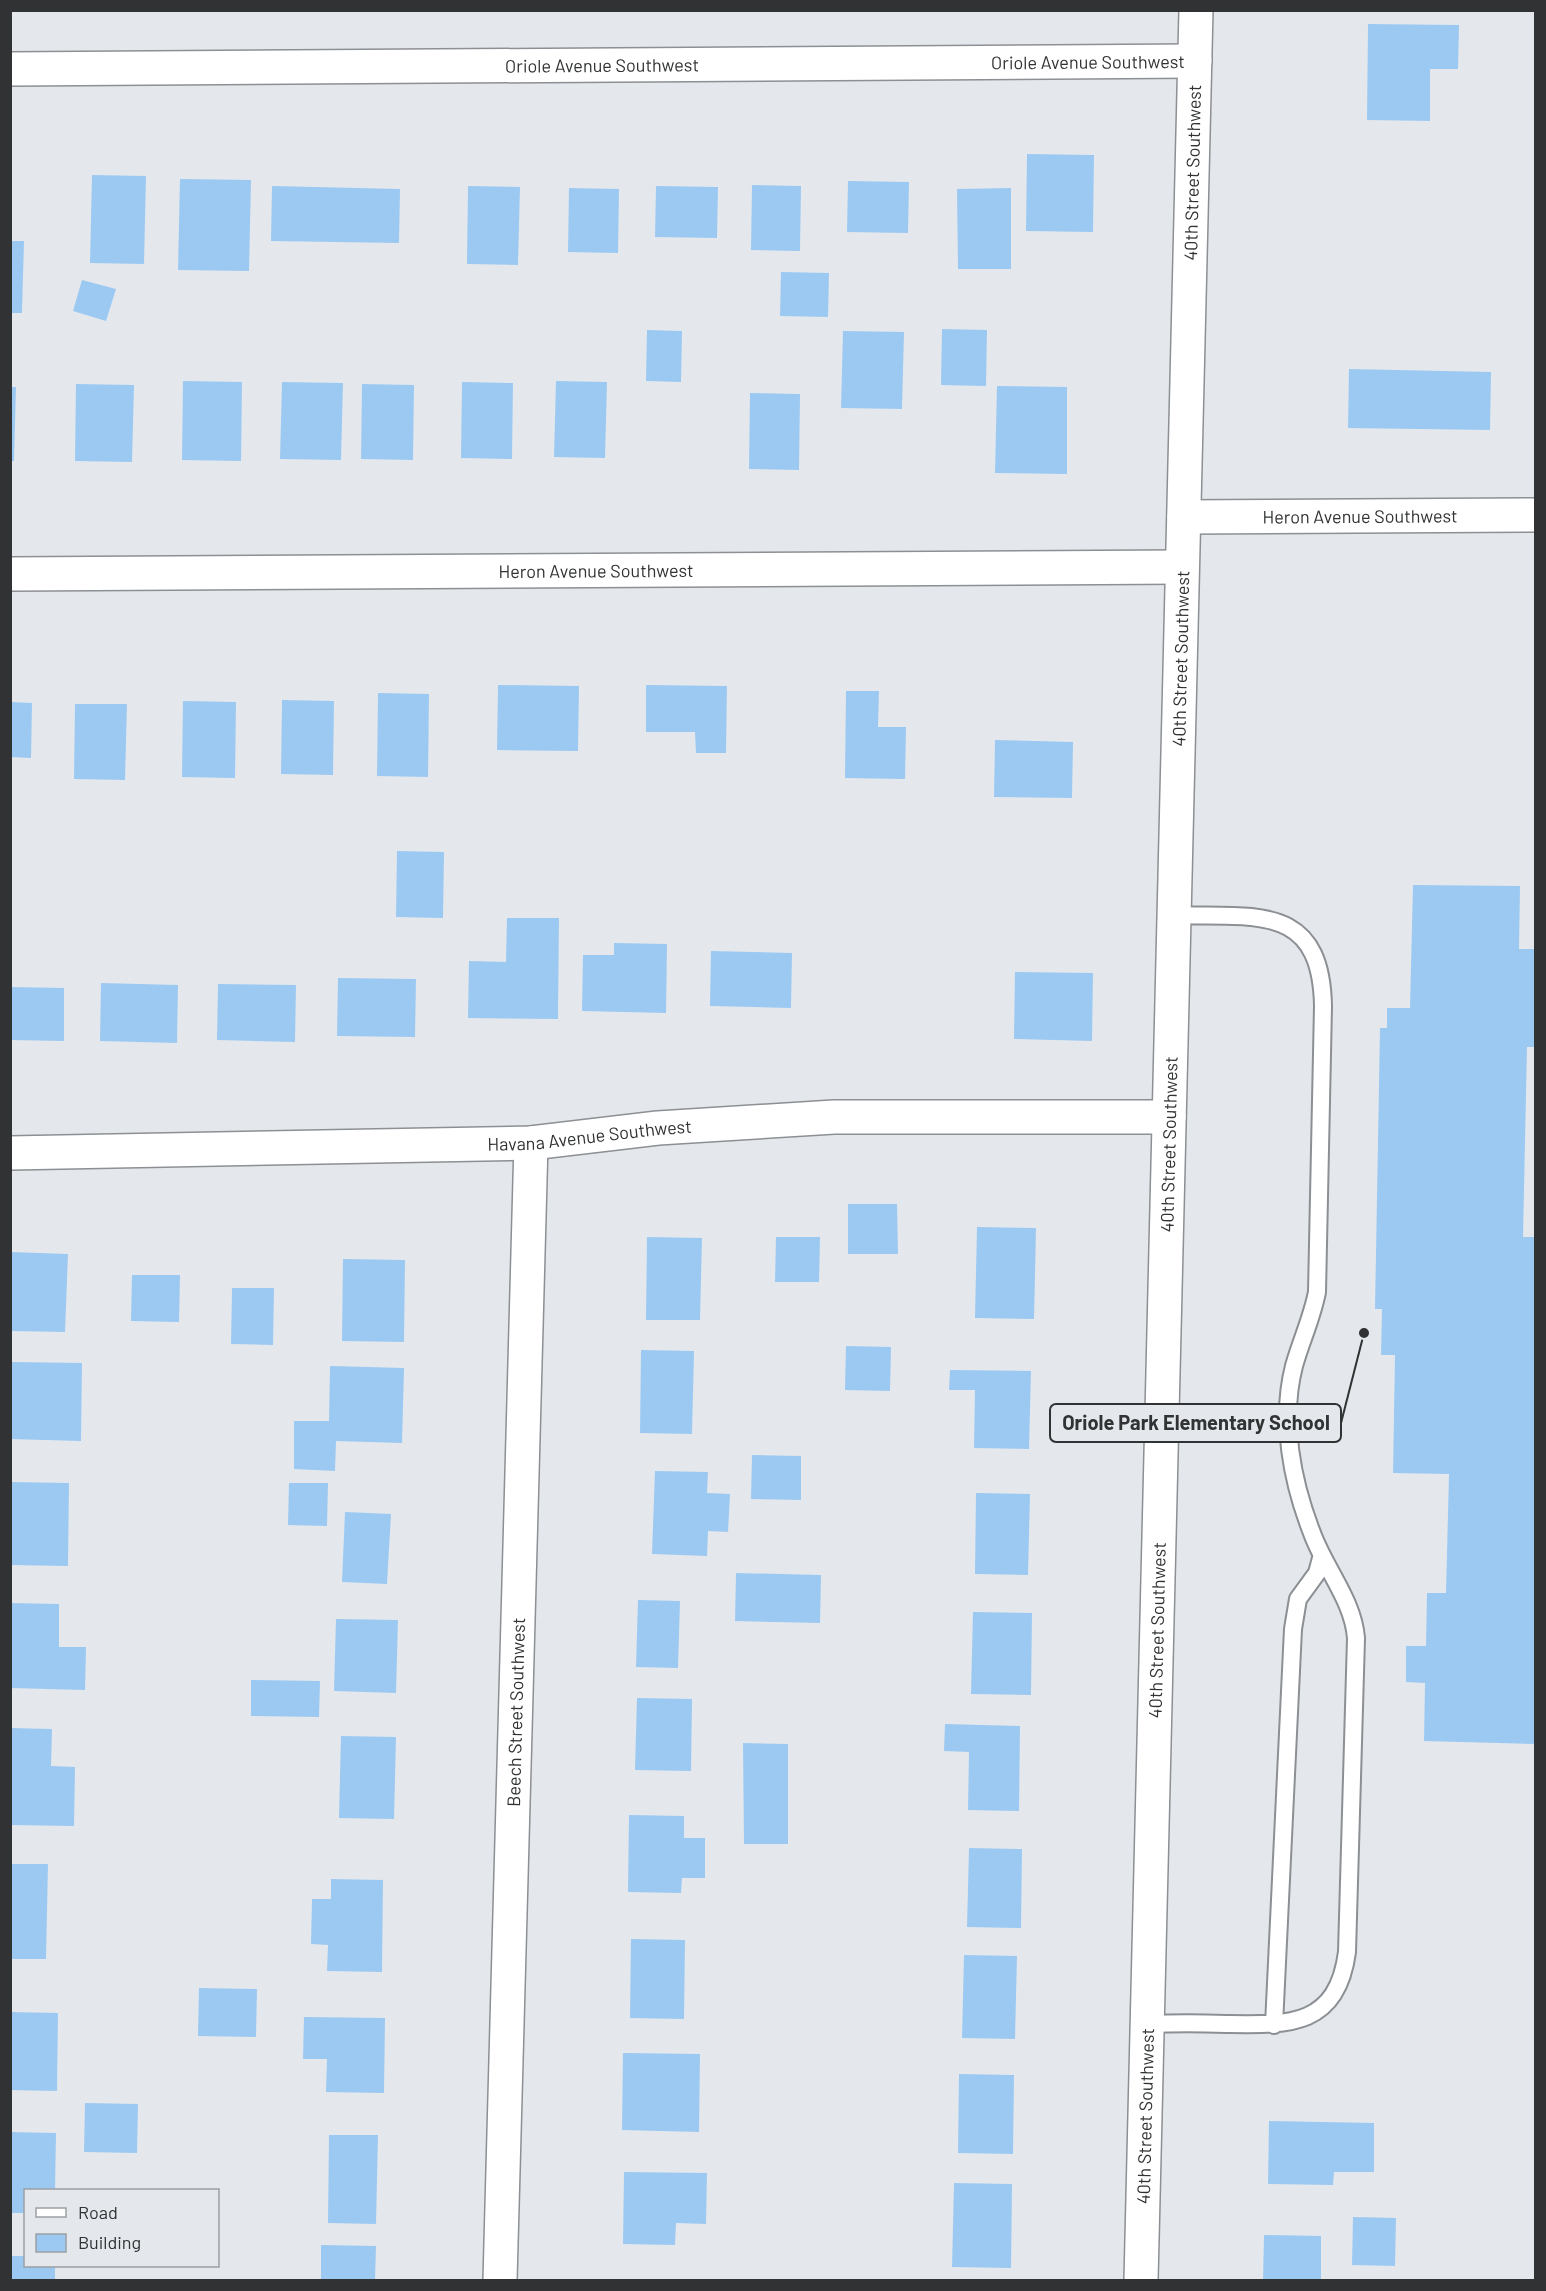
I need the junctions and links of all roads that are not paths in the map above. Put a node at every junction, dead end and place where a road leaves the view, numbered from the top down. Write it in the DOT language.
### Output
graph roads {
  1 [pos="1196,10"];
  2 [pos="1195,61"];
  3 [pos="10,69"];
  4 [pos="1536,515"];
  5 [pos="1184,517"];
  6 [pos="1182,567"];
  7 [pos="10,574"];
  8 [pos="1173,915"];
  9 [pos="1169,1117"];
  10 [pos="531,1143"];
  11 [pos="10,1153"];
  12 [pos="1321,1558"];
  13 [pos="1148,2024"];
  14 [pos="1274,2025"];
  15 [pos="500,2280"];
  16 [pos="1141,2280"];
  1 -- 2 [label="street, 40th Street Southwest"];
  2 -- 3 [label="street, Oriole Avenue Southwest"];
  2 -- 5 [label="street, 40th Street Southwest"];
  4 -- 5 [label="street, Heron Avenue Southwest"];
  5 -- 6 [label="street, 40th Street Southwest"];
  6 -- 7 [label="street, Heron Avenue Southwest"];
  6 -- 8 [label="street, 40th Street Southwest"];
  8 -- 9 [label="street, 40th Street Southwest"];
  8 -- 12 [label="lane"];
  9 -- 10 [label="street, Havana Avenue Southwest"];
  9 -- 13 [label="street, 40th Street Southwest"];
  10 -- 11 [label="street, Havana Avenue Southwest"];
  10 -- 15 [label="street, Beech Street Southwest"];
  12 -- 14 [label="lane"];
  12 -- 14 [label="lane"];
  13 -- 14 [label="lane"];
  13 -- 16 [label="street, 40th Street Southwest"];
}
